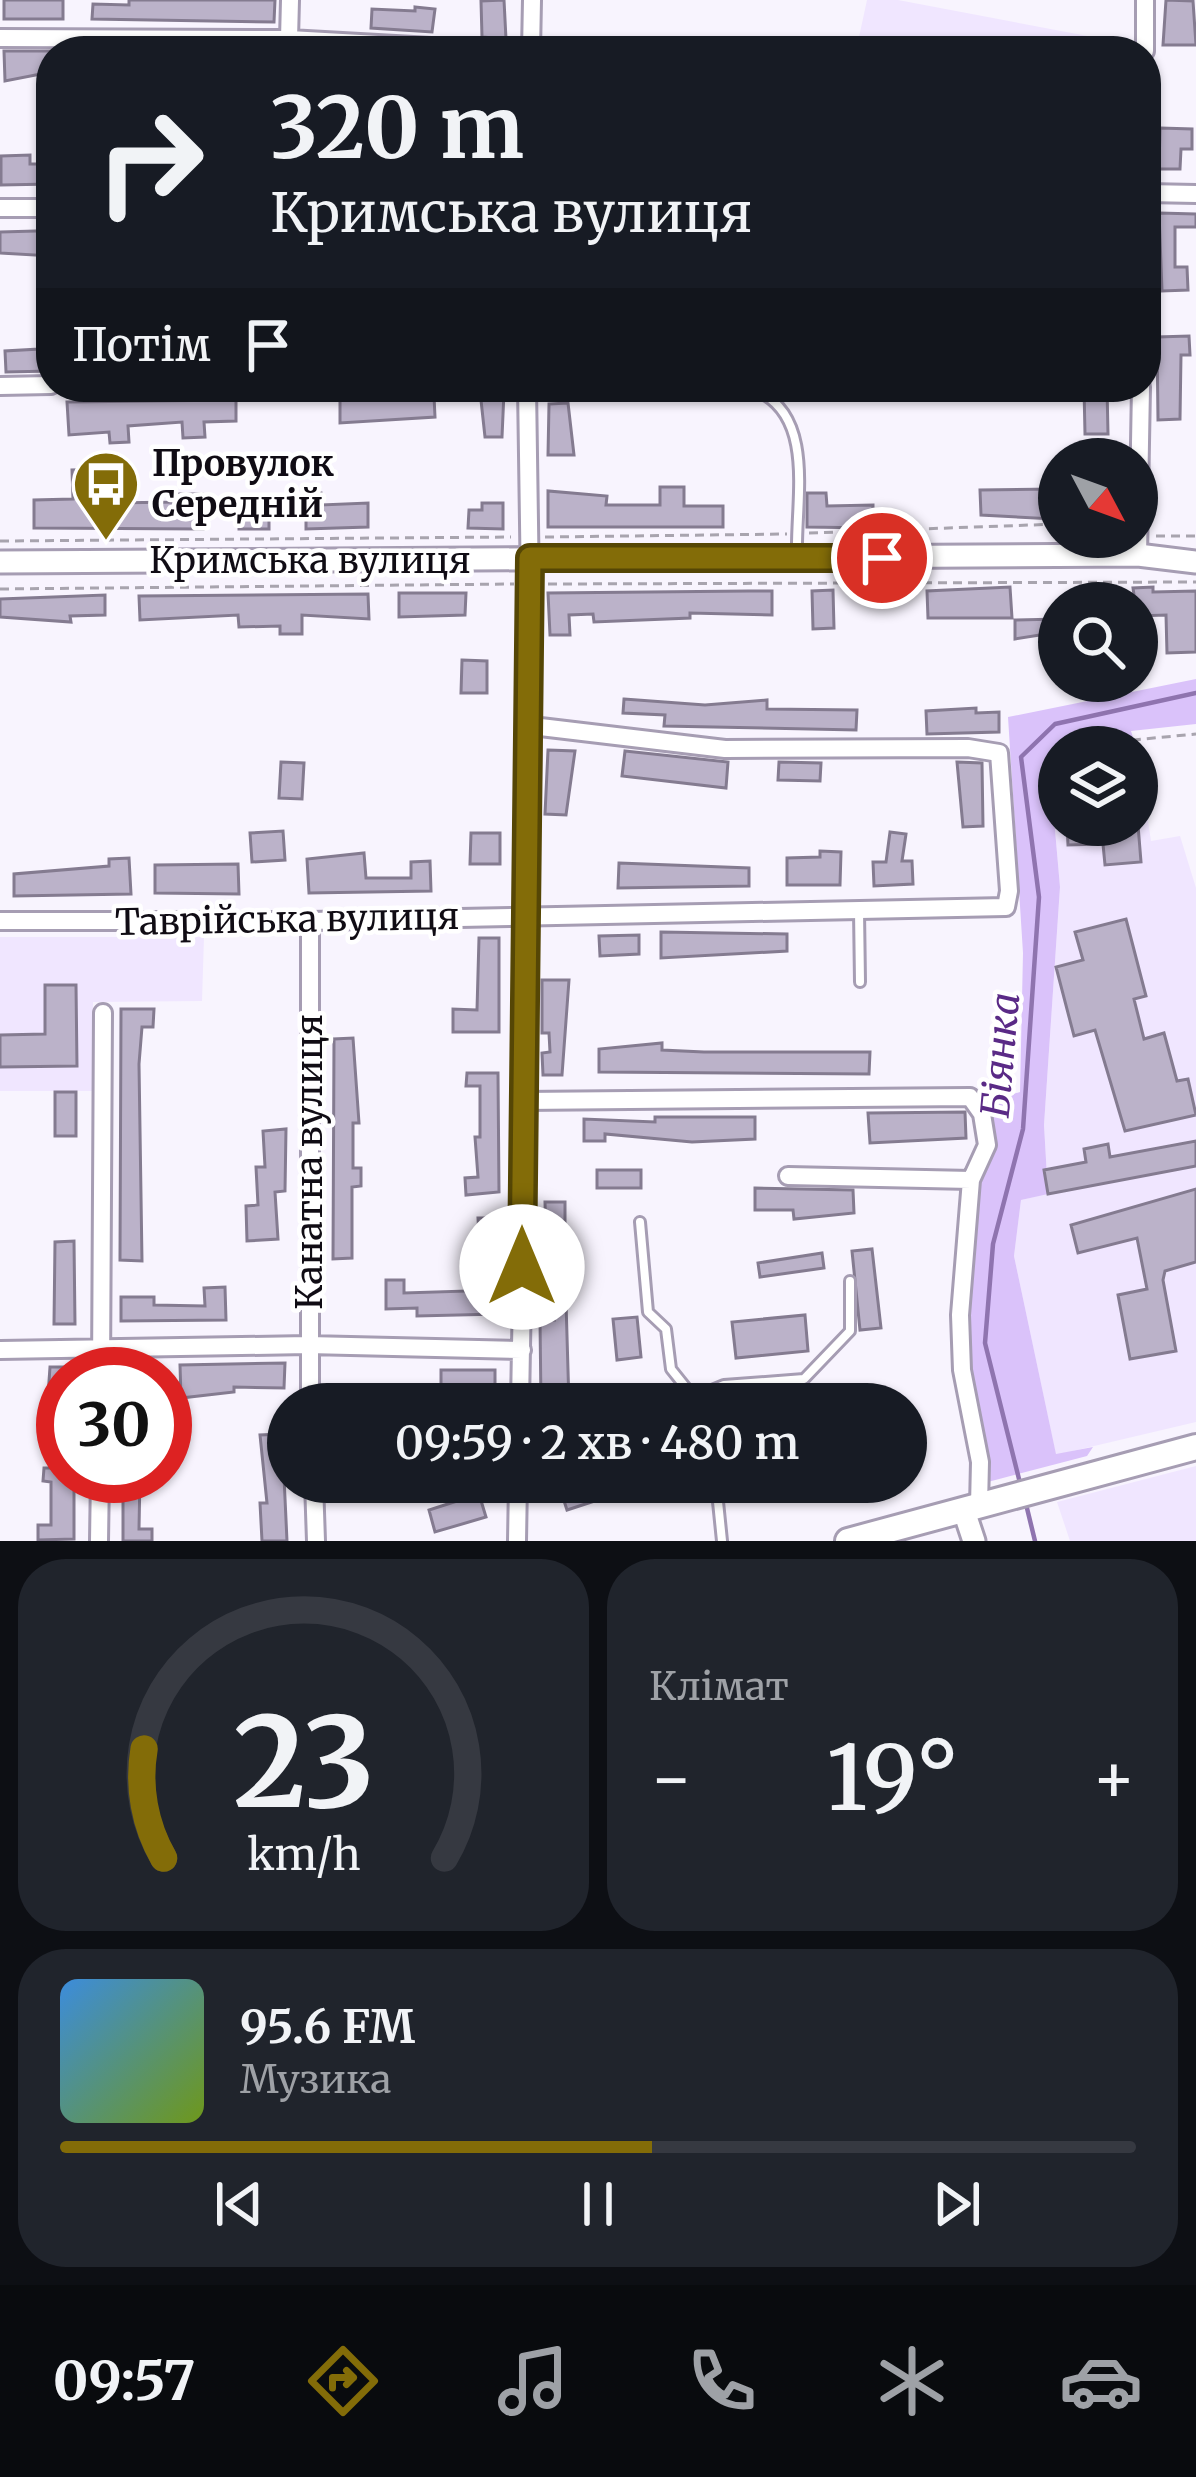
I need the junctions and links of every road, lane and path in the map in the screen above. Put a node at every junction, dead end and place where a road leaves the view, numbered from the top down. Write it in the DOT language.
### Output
graph roads {
  1 [pos="290,0"];
  2 [pos="532,0"];
  3 [pos="1145,0"];
  4 [pos="289,36"];
  5 [pos="531,36"];
  6 [pos="1145,36"];
  7 [pos="0,38"];
  8 [pos="36,38"];
  9 [pos="1161,193"];
  10 [pos="1196,194"];
  11 [pos="0,208"];
  12 [pos="36,208"];
  13 [pos="36,385"];
  14 [pos="0,386"];
  15 [pos="527,402"];
  16 [pos="774,402"];
  17 [pos="1141,402"];
  18 [pos="1140,438"];
  19 [pos="1196,536"];
  20 [pos="1158,542"];
  21 [pos="1038,549"];
  22 [pos="1158,551"];
  23 [pos="530,558"];
  24 [pos="797,559"];
  25 [pos="0,562"];
  26 [pos="1196,562"];
  27 [pos="1196,582"];
  28 [pos="530,584"];
  29 [pos="0,589"];
  30 [pos="532,726"];
  31 [pos="1196,734"];
  32 [pos="1158,738"];
  33 [pos="859,910"];
  34 [pos="526,916"];
  35 [pos="0,920"];
  36 [pos="310,921"];
  37 [pos="860,982"];
  38 [pos="103,1012"];
  39 [pos="523,1101"];
  40 [pos="788,1176"];
  41 [pos="971,1180"];
  42 [pos="640,1222"];
  43 [pos="850,1281"];
  44 [pos="308,1345"];
  45 [pos="101,1347"];
  46 [pos="192,1348"];
  47 [pos="0,1350"];
  48 [pos="36,1350"];
  49 [pos="522,1350"];
  50 [pos="309,1383"];
  51 [pos="521,1383"];
  52 [pos="683,1383"];
  53 [pos="751,1383"];
  54 [pos="1196,1447"];
  55 [pos="100,1503"];
  56 [pos="315,1503"];
  57 [pos="518,1503"];
  58 [pos="718,1503"];
  59 [pos="980,1506"];
  60 [pos="99,1541"];
  61 [pos="316,1541"];
  62 [pos="517,1541"];
  63 [pos="722,1541"];
  64 [pos="848,1541"];
  65 [pos="974,1541"];
  1 -- 4 [label="street"];
  2 -- 5 [label="street"];
  3 -- 6 [label="street"];
  7 -- 8 [label="street"];
  9 -- 10 [label="street"];
  11 -- 12 [label="street"];
  13 -- 14 [label="street"];
  15 -- 23 [label="street"];
  16 -- 24 [label="lane"];
  17 -- 18 [label="street"];
  19 -- 20 [label="path"];
  21 -- 24 [label="street, Кримська вулиця"];
  22 -- 26 [label="street, Кримська вулиця"];
  23 -- 24 [label="street, Кримська вулиця"];
  23 -- 25 [label="street, Кримська вулиця"];
  23 -- 28 [label="street"];
  27 -- 28 [label="path"];
  28 -- 29 [label="path"];
  28 -- 30 [label="street"];
  30 -- 33 [label="street, Таврійська вулиця"];
  30 -- 34 [label="street"];
  31 -- 32 [label="path"];
  33 -- 34 [label="street, Таврійська вулиця"];
  33 -- 37 [label="lane"];
  34 -- 36 [label="street, Таврійська вулиця"];
  34 -- 39 [label="street"];
  35 -- 36 [label="street, Таврійська вулиця"];
  36 -- 44 [label="street, Канатна вулиця"];
  38 -- 45 [label="street"];
  39 -- 41 [label="street"];
  39 -- 49 [label="street"];
  40 -- 41 [label="street"];
  41 -- 59 [label="street"];
  42 -- 52 [label="lane"];
  43 -- 53 [label="lane"];
  44 -- 46 [label="street"];
  44 -- 49 [label="street"];
  44 -- 50 [label="street, Канатна вулиця"];
  47 -- 48 [label="street"];
  49 -- 51 [label="street"];
  54 -- 59 [label="main road"];
  55 -- 60 [label="street"];
  56 -- 61 [label="street"];
  57 -- 62 [label="street"];
  58 -- 63 [label="lane"];
  59 -- 64 [label="main road"];
  59 -- 65 [label="street"];
}
